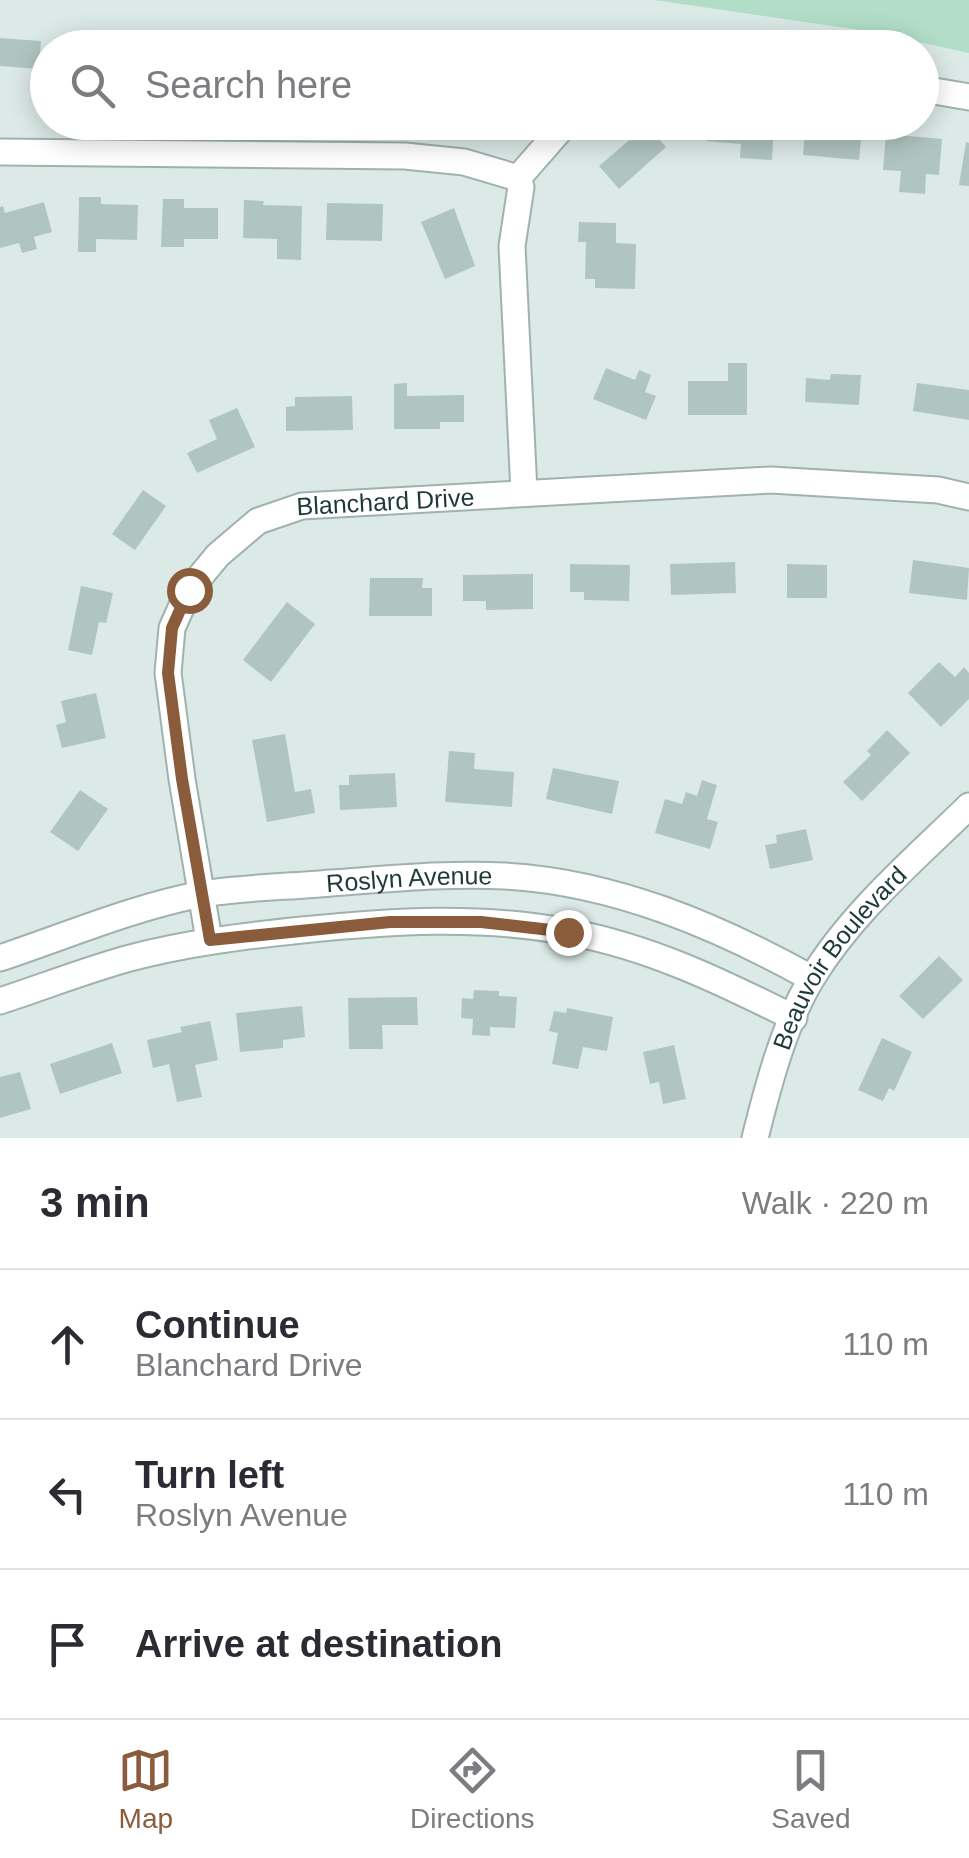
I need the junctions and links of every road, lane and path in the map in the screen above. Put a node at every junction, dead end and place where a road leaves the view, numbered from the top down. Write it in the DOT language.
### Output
graph roads {
  1 [pos="939,93"];
  2 [pos="969,97"];
  3 [pos="552,140"];
  4 [pos="0,152"];
  5 [pos="518,178"];
  6 [pos="524,492"];
  7 [pos="969,497"];
  8 [pos="969,806"];
  9 [pos="202,894"];
  10 [pos="210,940"];
  11 [pos="0,958"];
  12 [pos="811,978"];
  13 [pos="0,1001"];
  14 [pos="794,1018"];
  15 [pos="754,1138"];
  1 -- 2 [label="street"];
  3 -- 5 [label="street"];
  4 -- 5 [label="street"];
  5 -- 6 [label="street"];
  6 -- 7 [label="street, Blanchard Drive"];
  6 -- 9 [label="street, Blanchard Drive"];
  8 -- 12 [label="street, Beauvoir Boulevard"];
  9 -- 10 [label="street, Blanchard Drive"];
  9 -- 11 [label="street, Roslyn Avenue"];
  9 -- 12 [label="street, Roslyn Avenue"];
  10 -- 13 [label="street, Roslyn Avenue"];
  10 -- 14 [label="street, Roslyn Avenue"];
  12 -- 14 [label="street, Beauvoir Boulevard"];
  14 -- 15 [label="street, Beauvoir Boulevard"];
}
